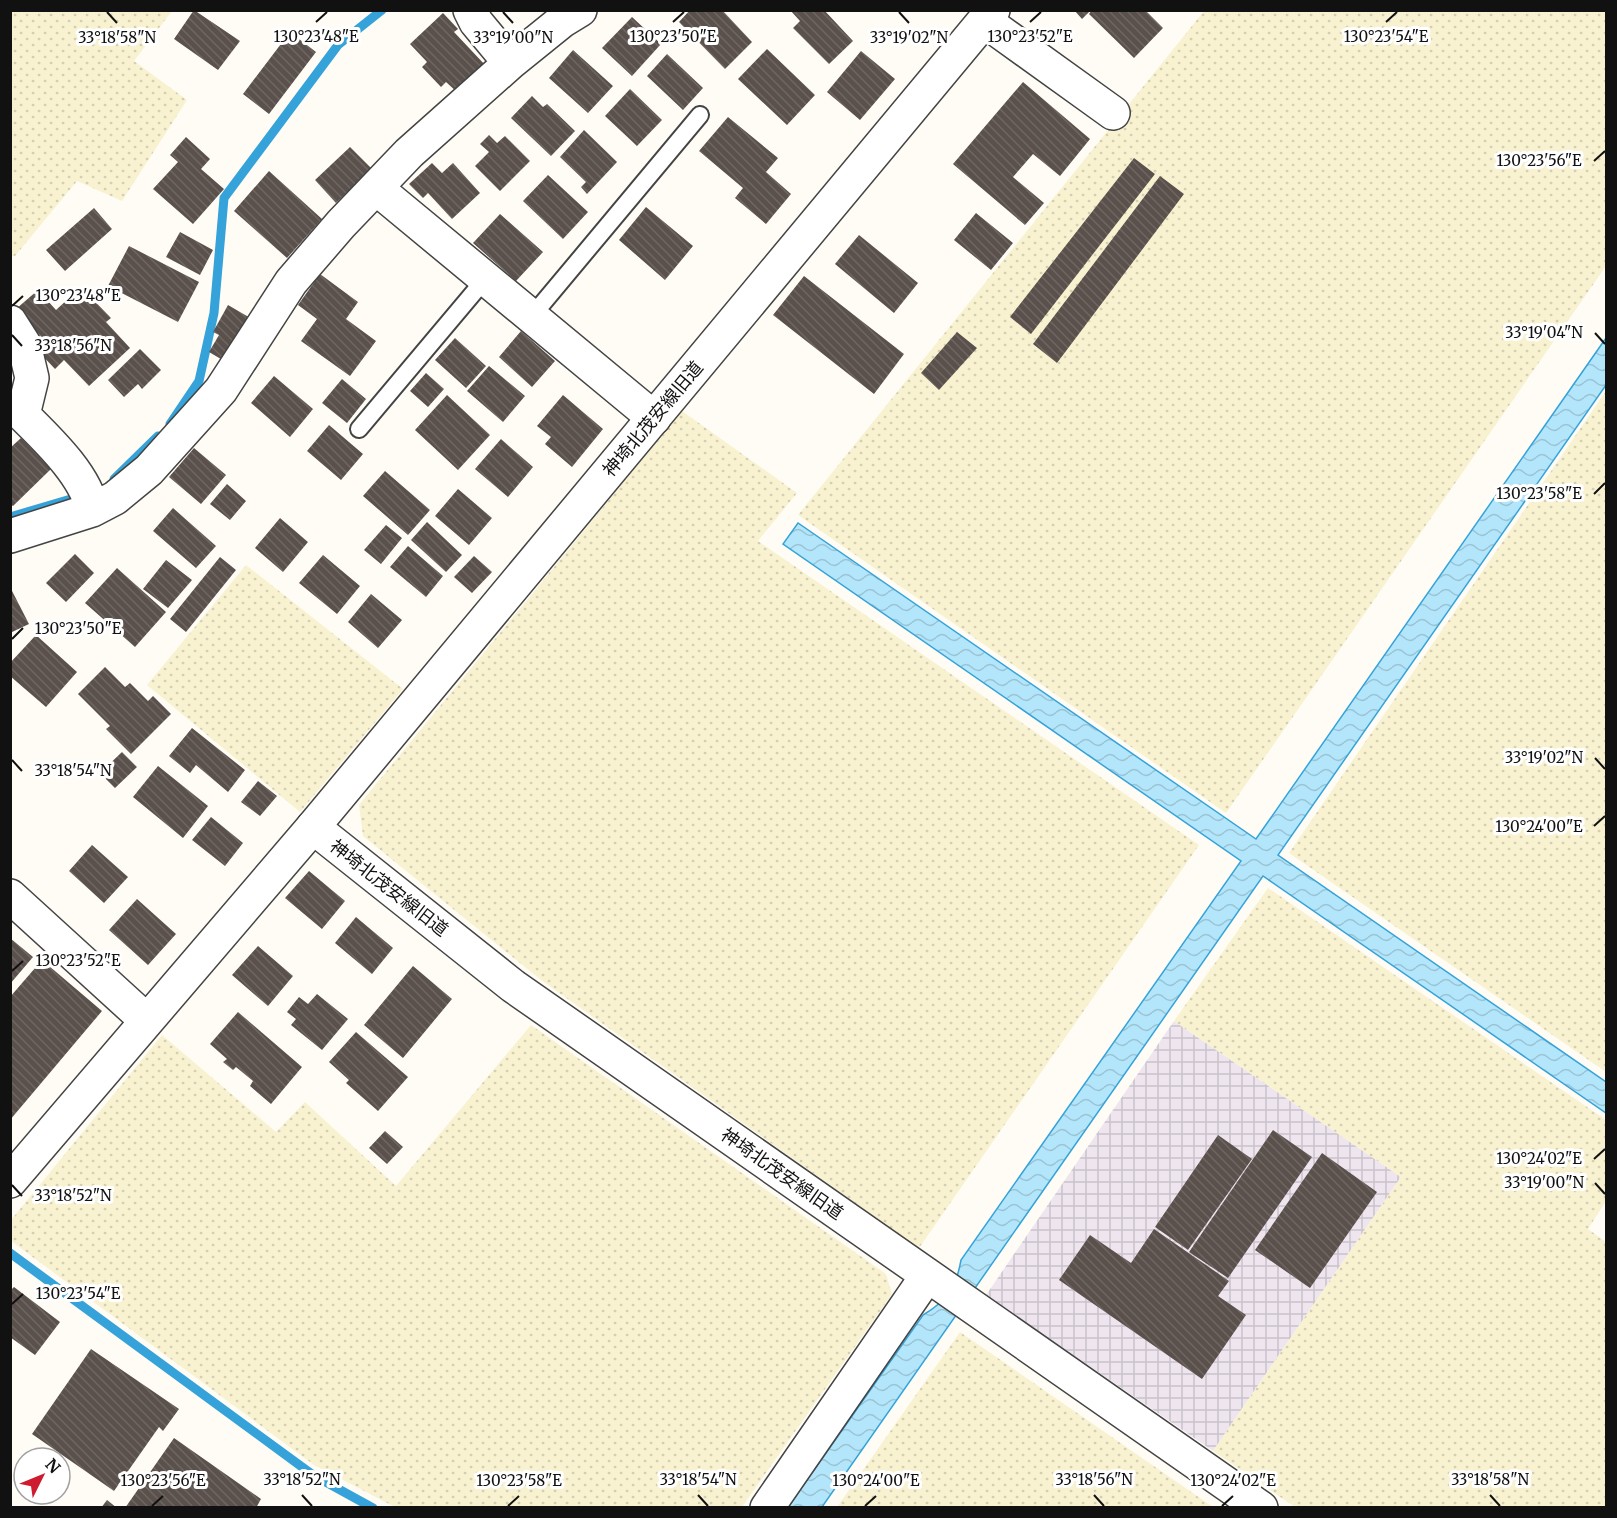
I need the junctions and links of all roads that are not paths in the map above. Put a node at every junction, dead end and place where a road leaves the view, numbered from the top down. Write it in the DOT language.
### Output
graph roads {
  1 [pos="470,10"];
  2 [pos="580,10"];
  3 [pos="989,16"];
  4 [pos="510,63"];
  5 [pos="1113,113"];
  6 [pos="700,115"];
  7 [pos="376,188"];
  8 [pos="486,278"];
  9 [pos="532,316"];
  10 [pos="10,322"];
  11 [pos="654,418"];
  12 [pos="359,429"];
  13 [pos="89,499"];
  14 [pos="10,536"];
  15 [pos="313,827"];
  16 [pos="10,896"];
  17 [pos="146,1020"];
  18 [pos="10,1181"];
  19 [pos="946,1290"];
  20 [pos="767,1508"];
  21 [pos="1261,1508"];
  1 -- 4 [label="street"];
  2 -- 4 [label="street"];
  3 -- 5 [label="street"];
  3 -- 11 [label="street, 神埼北茂安線旧道"];
  4 -- 7 [label="street"];
  6 -- 9 [label="lane"];
  7 -- 8 [label="street"];
  7 -- 13 [label="street"];
  8 -- 9 [label="street"];
  8 -- 12 [label="lane"];
  9 -- 11 [label="street"];
  10 -- 13 [label="street"];
  11 -- 15 [label="street, 神埼北茂安線旧道"];
  13 -- 14 [label="street"];
  15 -- 17 [label="street, 神埼北茂安線旧道"];
  15 -- 19 [label="street, 神埼北茂安線旧道"];
  16 -- 17 [label="street"];
  17 -- 18 [label="street, 神埼北茂安線旧道"];
  19 -- 20 [label="street"];
  19 -- 21 [label="street, 神埼北茂安線旧道"];
}
